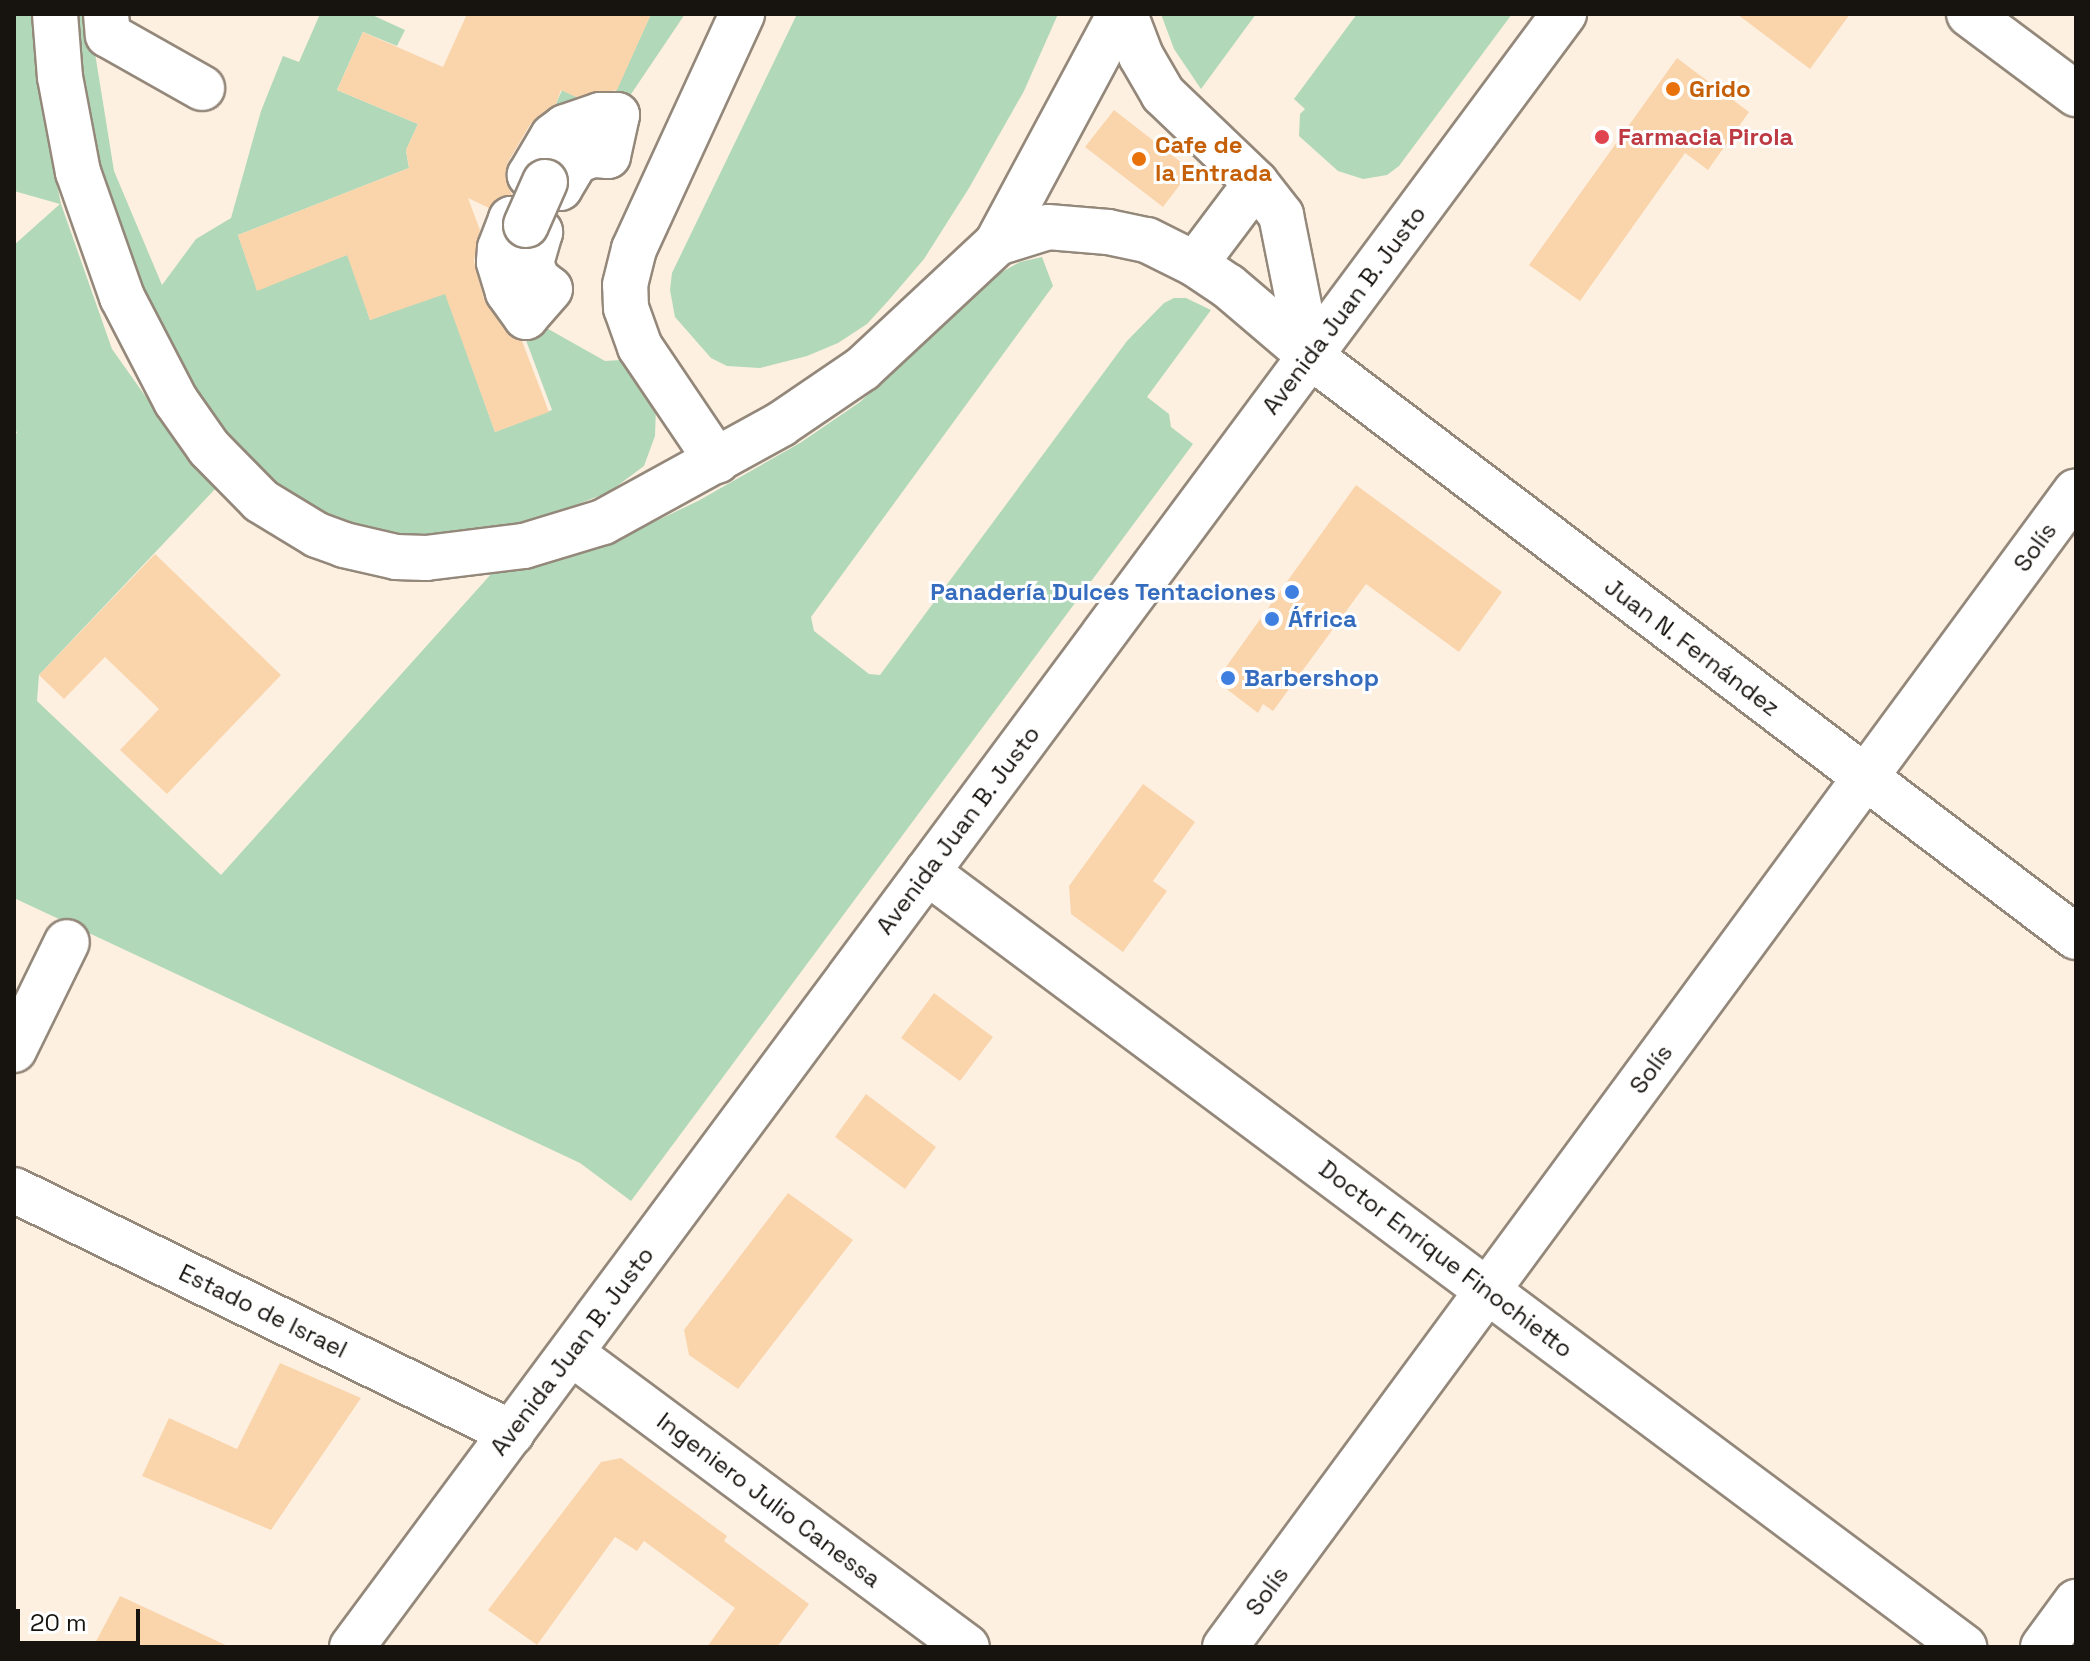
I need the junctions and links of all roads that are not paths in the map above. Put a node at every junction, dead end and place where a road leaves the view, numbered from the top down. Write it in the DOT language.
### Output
graph roads {
  1 [pos="55,14"];
  2 [pos="106,14"];
  3 [pos="742,14"];
  4 [pos="1122,14"];
  5 [pos="1564,14"];
  6 [pos="1969,14"];
  7 [pos="202,88"];
  8 [pos="2076,94"];
  9 [pos="613,136"];
  10 [pos="1256,183"];
  11 [pos="997,243"];
  12 [pos="1195,264"];
  13 [pos="537,304"];
  14 [pos="1309,355"];
  15 [pos="717,461"];
  16 [pos="2076,491"];
  17 [pos="1864,779"];
  18 [pos="927,872"];
  19 [pos="2076,937"];
  20 [pos="67,942"];
  21 [pos="14,1050"];
  22 [pos="14,1190"];
  23 [pos="1488,1290"];
  24 [pos="571,1353"];
  25 [pos="512,1433"];
  26 [pos="2076,1602"];
  27 [pos="352,1647"];
  28 [pos="967,1647"];
  29 [pos="1225,1647"];
  30 [pos="1964,1647"];
  31 [pos="2043,1647"];
  1 -- 15 [label="street"];
  2 -- 7 [label="street"];
  3 -- 15 [label="street"];
  4 -- 10 [label="street"];
  4 -- 11 [label="street"];
  5 -- 14 [label="street, Avenida Juan B. Justo"];
  6 -- 8 [label="street"];
  9 -- 13 [label="street, bridge"];
  10 -- 12 [label="street"];
  10 -- 14 [label="street"];
  11 -- 12 [label="street, Juan N. Fernández"];
  11 -- 15 [label="street"];
  12 -- 14 [label="street, Juan N. Fernández"];
  14 -- 17 [label="street, Juan N. Fernández"];
  14 -- 18 [label="street, Avenida Juan B. Justo"];
  16 -- 17 [label="street, Solís"];
  17 -- 19 [label="street, Juan N. Fernández"];
  17 -- 23 [label="street, Solís"];
  18 -- 23 [label="street, Doctor Enrique Finochietto"];
  18 -- 24 [label="street, Avenida Juan B. Justo"];
  20 -- 21 [label="street"];
  22 -- 25 [label="street, Estado de Israel"];
  23 -- 29 [label="street, Solís"];
  23 -- 30 [label="street, Doctor Enrique Finochietto"];
  24 -- 25 [label="street, Avenida Juan B. Justo"];
  24 -- 28 [label="street, Ingeniero Julio Canessa"];
  25 -- 27 [label="street, Avenida Juan B. Justo"];
  26 -- 31 [label="street"];
}
